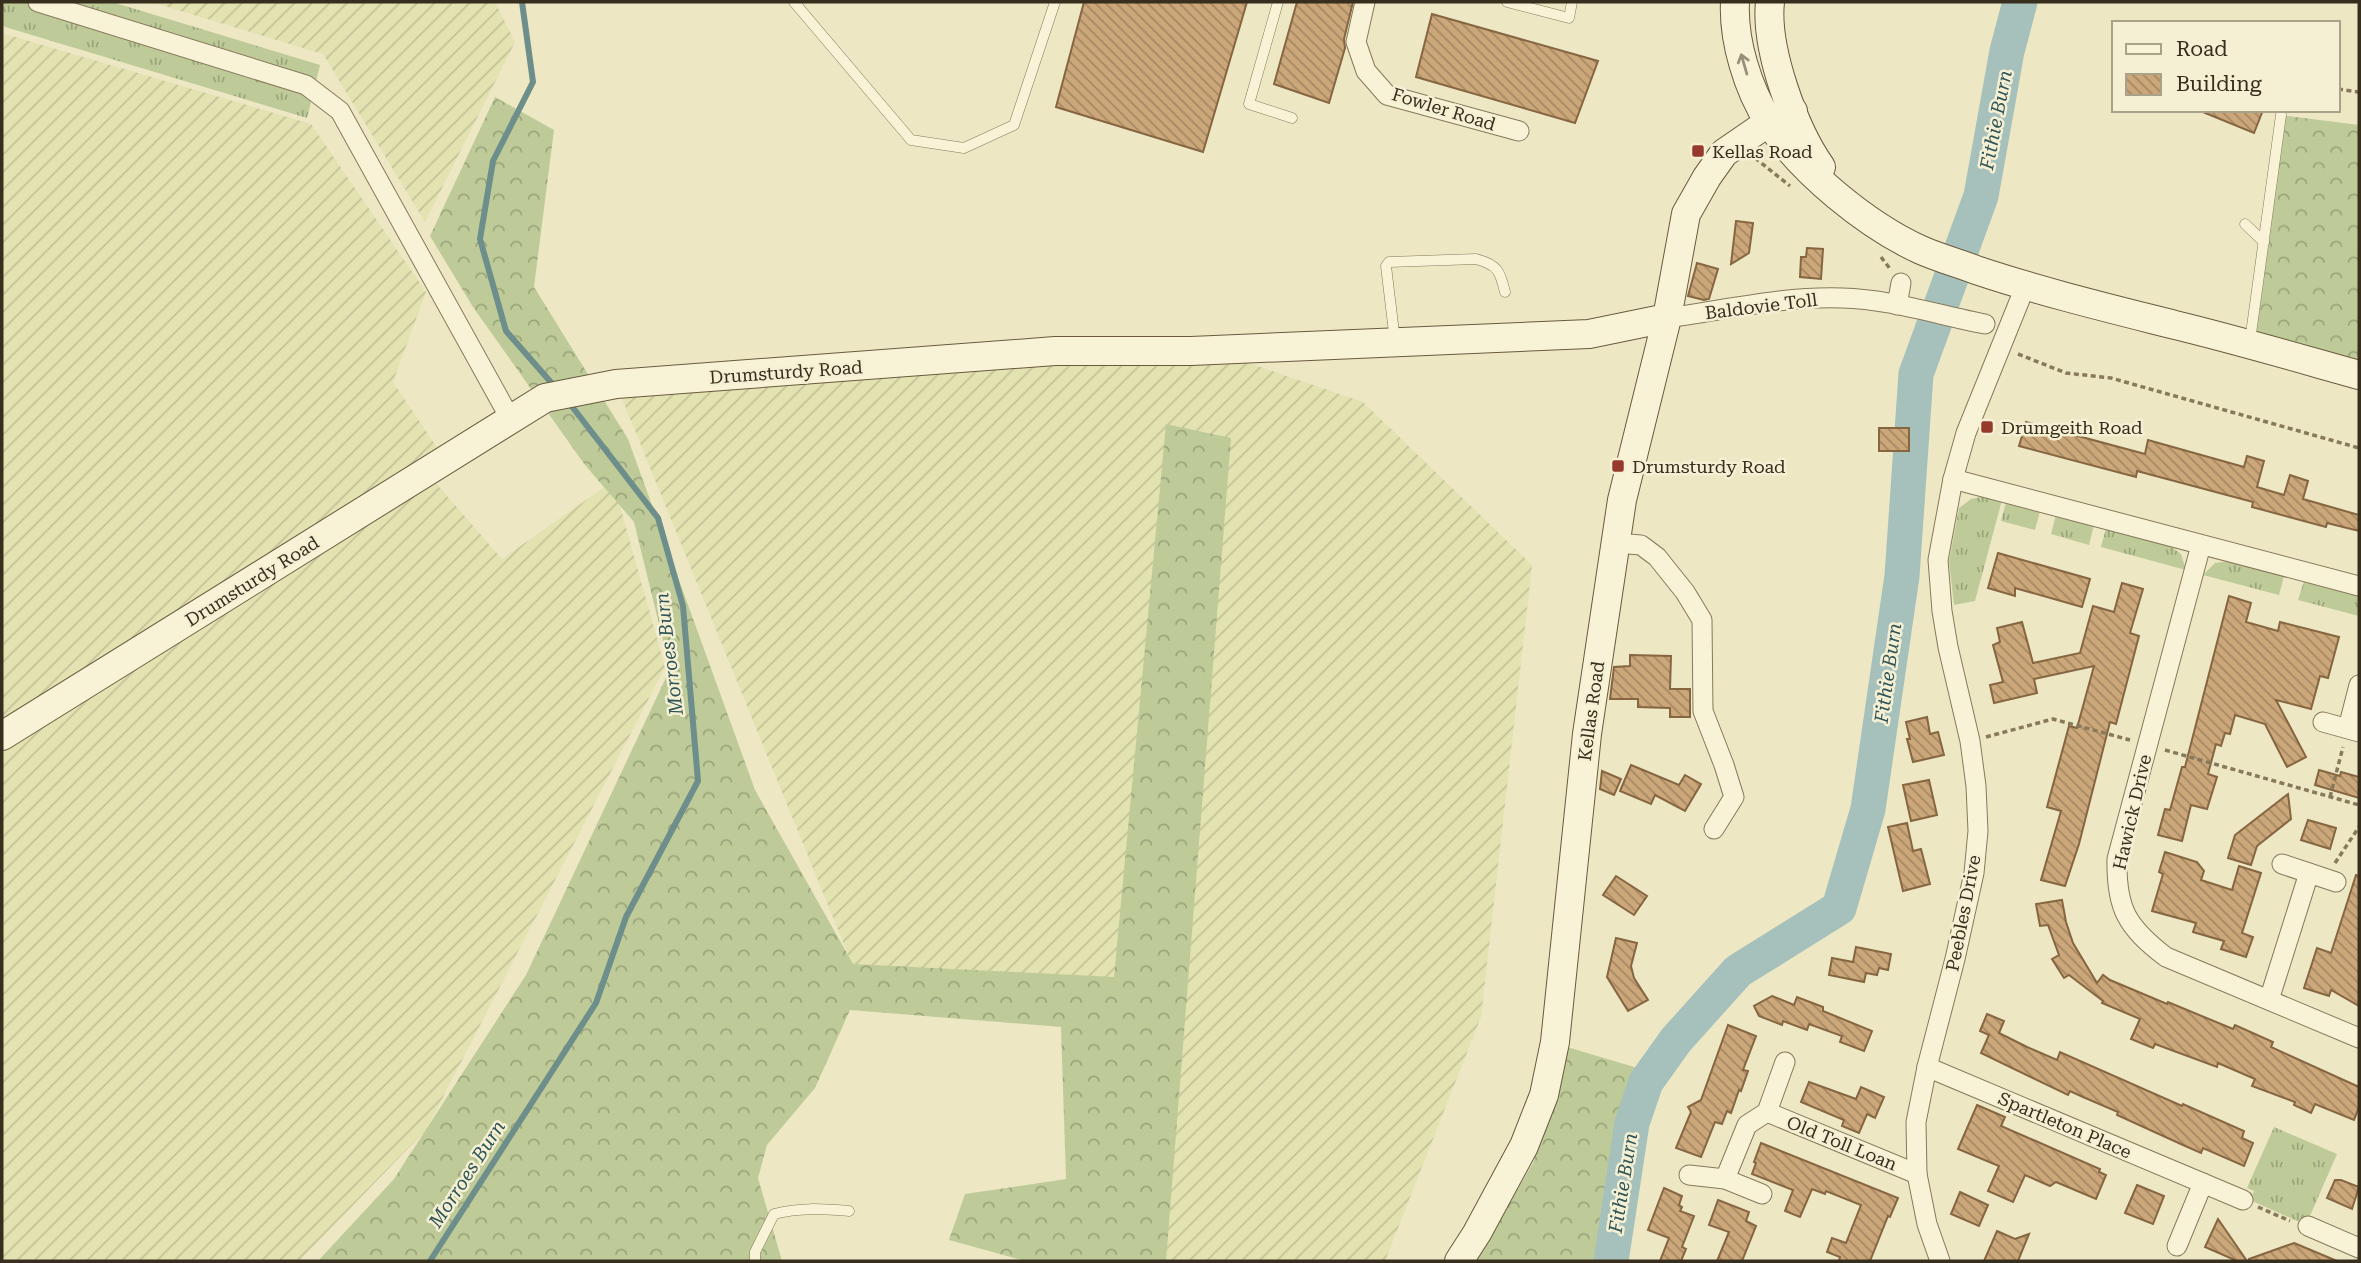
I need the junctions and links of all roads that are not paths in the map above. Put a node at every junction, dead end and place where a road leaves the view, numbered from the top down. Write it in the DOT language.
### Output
graph roads {
  1 [pos="38,2"];
  2 [pos="794,2"];
  3 [pos="1055,2"];
  4 [pos="1278,2"];
  5 [pos="1365,2"];
  6 [pos="1507,2"];
  7 [pos="1572,2"];
  8 [pos="1735,2"];
  9 [pos="1770,2"];
  10 [pos="2281,115"];
  11 [pos="1781,116"];
  12 [pos="1292,118"];
  13 [pos="1519,131"];
  14 [pos="2245,224"];
  15 [pos="2264,242"];
  16 [pos="1901,283"];
  17 [pos="2025,287"];
  18 [pos="1505,292"];
  19 [pos="1897,305"];
  20 [pos="1667,318"];
  21 [pos="1977,323"];
  22 [pos="1395,342"];
  23 [pos="2250,345"];
  24 [pos="2359,375"];
  25 [pos="511,419"];
  26 [pos="1953,479"];
  27 [pos="1616,543"];
  28 [pos="2201,545"];
  29 [pos="2359,586"];
  30 [pos="2359,685"];
  31 [pos="2323,722"];
  32 [pos="2353,730"];
  33 [pos="2,736"];
  34 [pos="1714,829"];
  35 [pos="2282,864"];
  36 [pos="2269,1000"];
  37 [pos="2359,1038"];
  38 [pos="1785,1062"];
  39 [pos="1927,1067"];
  40 [pos="1767,1112"];
  41 [pos="1917,1174"];
  42 [pos="1689,1175"];
  43 [pos="1725,1179"];
  44 [pos="2203,1183"];
  45 [pos="1762,1194"];
  46 [pos="2244,1200"];
  47 [pos="849,1211"];
  48 [pos="2308,1226"];
  49 [pos="2177,1246"];
  50 [pos="2354,1251"];
  51 [pos="755,1261"];
  52 [pos="1459,1261"];
  53 [pos="1940,1261"];
  1 -- 25 [label="street"];
  2 -- 3 [label="lane"];
  4 -- 12 [label="lane"];
  5 -- 13 [label="street, Fowler Road"];
  6 -- 7 [label="lane"];
  11 -- 8 [label="main road, one-way"];
  9 -- 11 [label="main road"];
  10 -- 15 [label="lane"];
  11 -- 17 [label="main road"];
  11 -- 20 [label="main road, Kellas Road"];
  14 -- 15 [label="lane"];
  15 -- 23 [label="lane"];
  16 -- 19 [label="street"];
  17 -- 23 [label="main road"];
  17 -- 26 [label="street"];
  18 -- 22 [label="lane"];
  19 -- 20 [label="street, Baldovie Toll"];
  19 -- 21 [label="street, Baldovie Toll"];
  20 -- 22 [label="main road, Drumsturdy Road"];
  20 -- 27 [label="main road, Kellas Road"];
  22 -- 25 [label="main road, Drumsturdy Road"];
  23 -- 24 [label="main road"];
  25 -- 33 [label="main road, Drumsturdy Road"];
  26 -- 28 [label="street"];
  26 -- 39 [label="street, Peebles Drive"];
  27 -- 34 [label="street"];
  27 -- 52 [label="main road, Kellas Road"];
  28 -- 29 [label="street"];
  28 -- 36 [label="street, Hawick Drive"];
  30 -- 32 [label="street"];
  31 -- 32 [label="street"];
  35 -- 36 [label="street"];
  36 -- 37 [label="street, Hawick Drive"];
  38 -- 40 [label="street, Old Toll Loan"];
  39 -- 41 [label="street, Peebles Drive"];
  39 -- 44 [label="street, Spartleton Place"];
  40 -- 41 [label="street, Old Toll Loan"];
  40 -- 43 [label="street, Old Toll Loan"];
  41 -- 53 [label="street, Peebles Drive"];
  42 -- 43 [label="street"];
  43 -- 45 [label="street"];
  44 -- 46 [label="street, Spartleton Place"];
  44 -- 49 [label="street"];
  47 -- 51 [label="lane"];
  48 -- 50 [label="street"];
}
